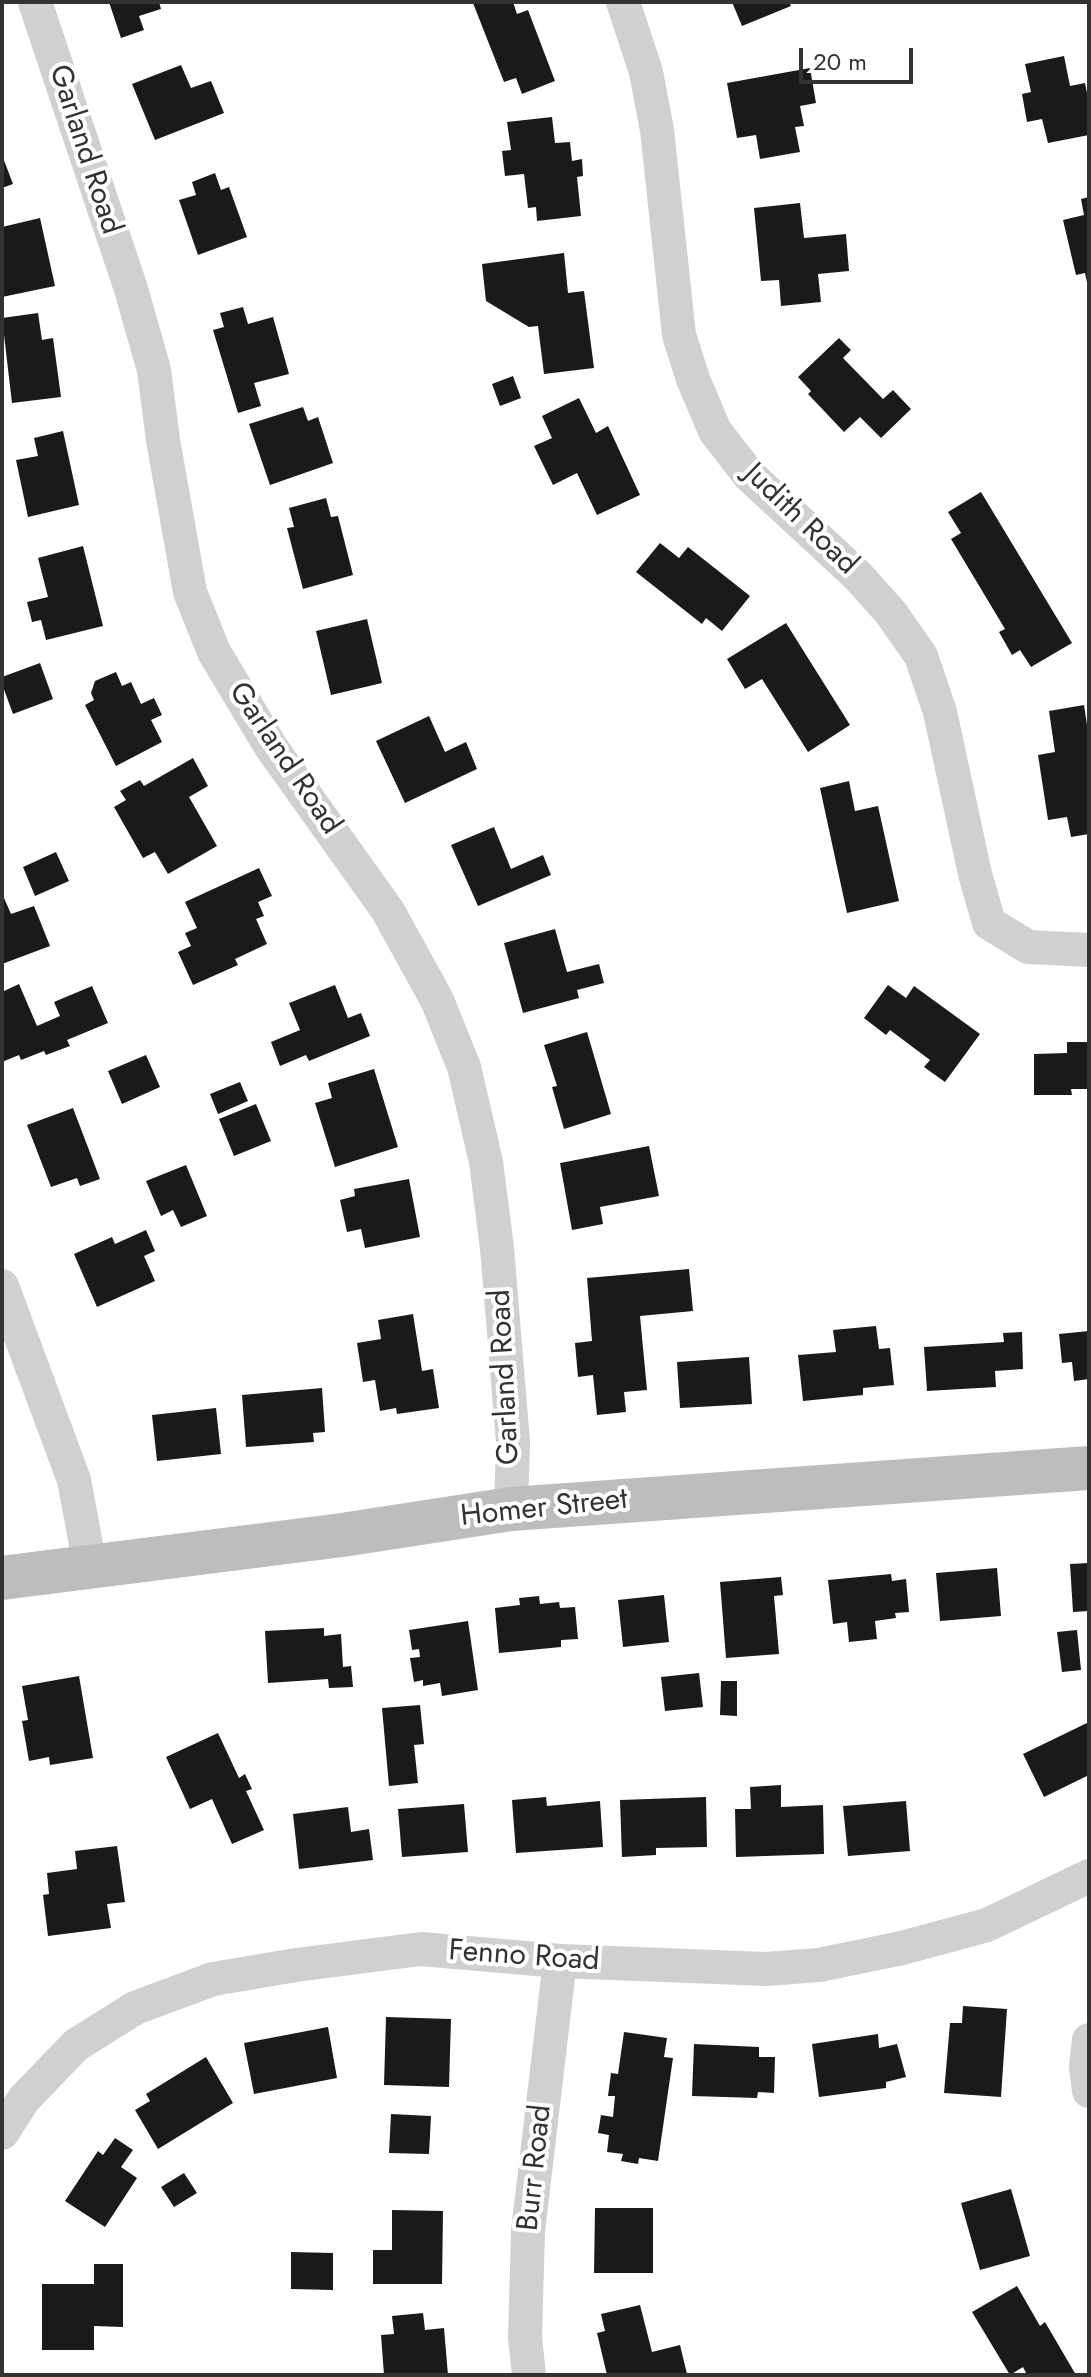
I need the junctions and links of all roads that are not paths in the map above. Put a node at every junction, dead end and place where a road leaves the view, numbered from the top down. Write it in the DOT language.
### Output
graph roads {
  1 [pos="35,2"];
  2 [pos="623,2"];
  3 [pos="1089,950"];
  4 [pos="2,1286"];
  5 [pos="1089,1468"];
  6 [pos="511,1509"];
  7 [pos="90,1566"];
  8 [pos="2,1578"];
  9 [pos="1089,1876"];
  10 [pos="560,1961"];
  11 [pos="1089,2040"];
  12 [pos="1089,2091"];
  13 [pos="2,2133"];
  14 [pos="529,2375"];
  1 -- 6 [label="street, Garland Road"];
  2 -- 3 [label="street, Judith Road"];
  4 -- 7 [label="street"];
  5 -- 6 [label="street, Homer Street"];
  6 -- 7 [label="street, Homer Street"];
  7 -- 8 [label="street, Homer Street"];
  9 -- 10 [label="street, Fenno Road"];
  10 -- 13 [label="street, Fenno Road"];
  10 -- 14 [label="street, Burr Road"];
  11 -- 12 [label="street"];
}
